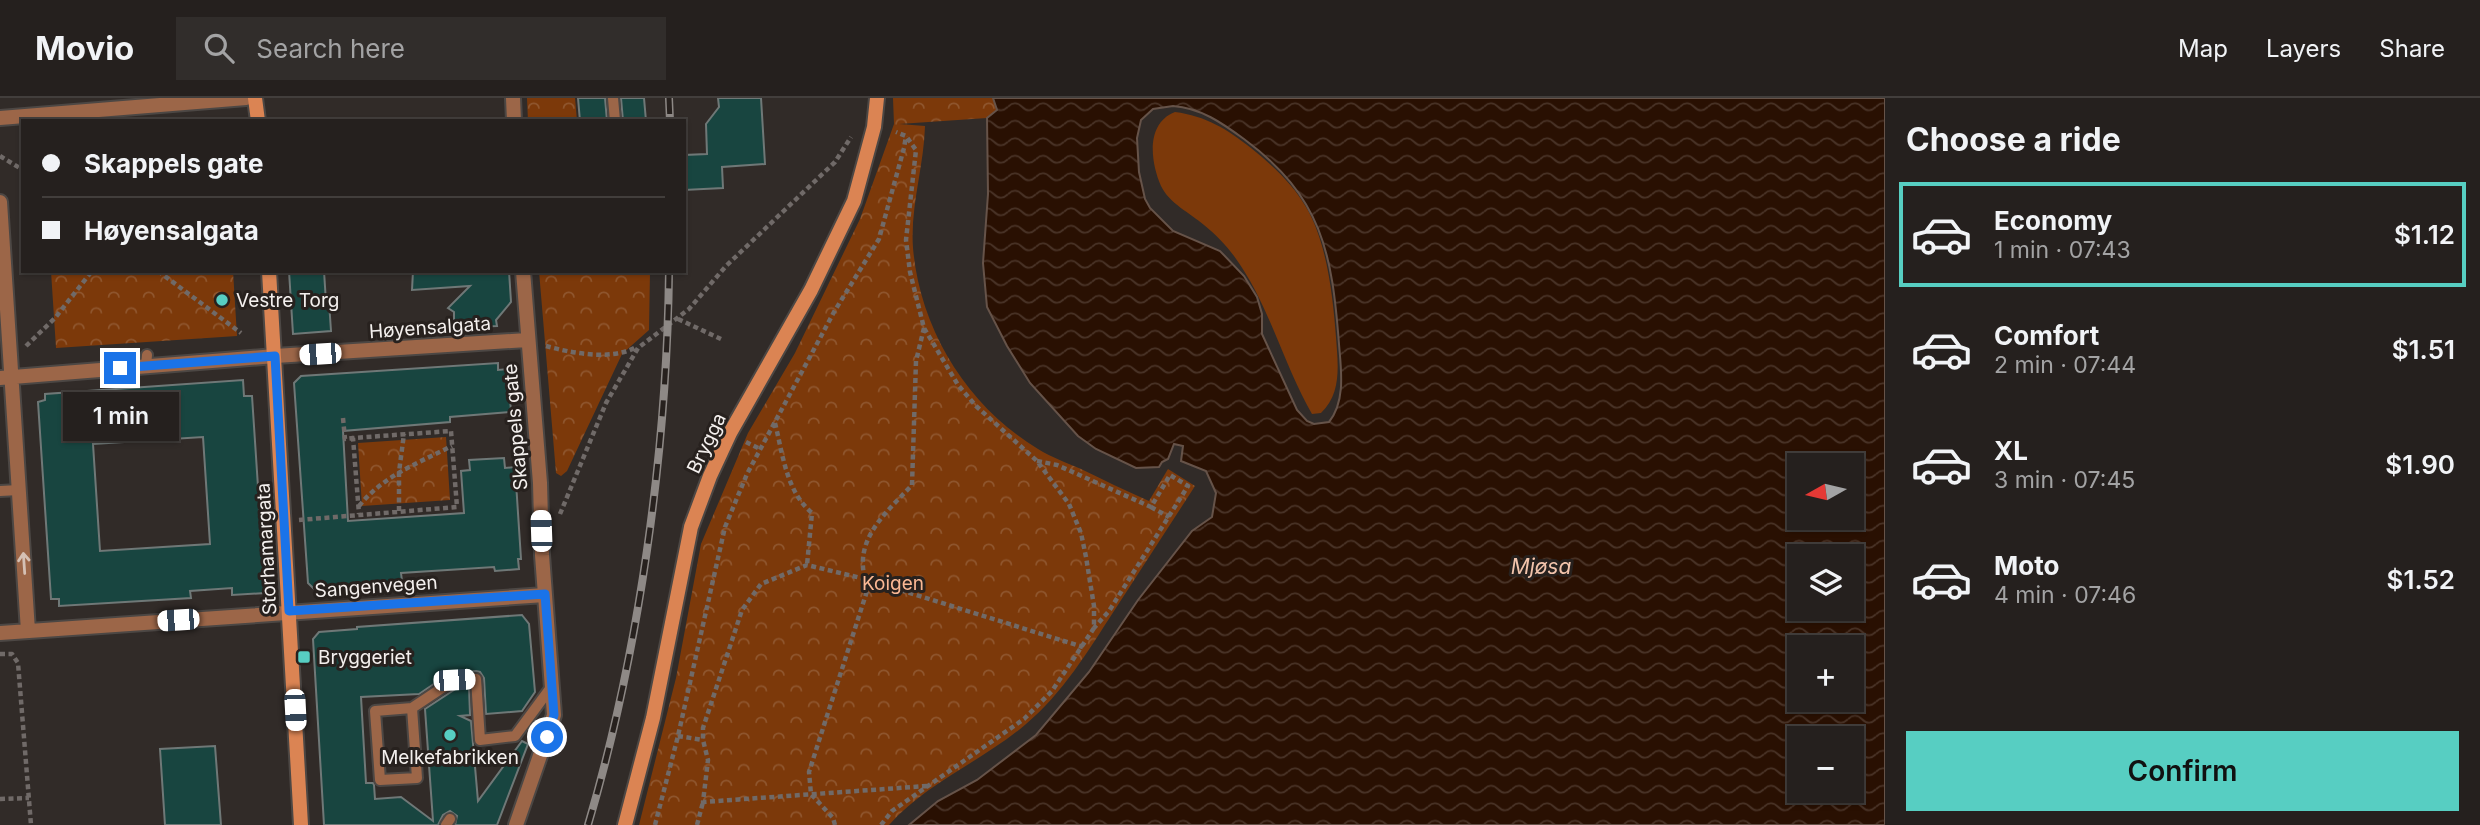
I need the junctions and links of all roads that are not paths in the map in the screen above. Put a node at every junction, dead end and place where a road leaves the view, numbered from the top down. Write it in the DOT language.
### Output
graph roads {
  1 [pos="246,98"];
  2 [pos="255,98"];
  3 [pos="513,98"];
  4 [pos="613,98"];
  5 [pos="877,98"];
  6 [pos="0,118"];
  7 [pos="258,119"];
  8 [pos="514,119"];
  9 [pos="615,119"];
  10 [pos="0,202"];
  11 [pos="269,273"];
  12 [pos="523,273"];
  13 [pos="527,340"];
  14 [pos="275,356"];
  15 [pos="6,377"];
  16 [pos="19,490"];
  17 [pos="0,491"];
  18 [pos="545,594"];
  19 [pos="289,611"];
  20 [pos="28,631"];
  21 [pos="0,634"];
  22 [pos="552,686"];
  23 [pos="412,708"];
  24 [pos="302,825"];
  25 [pos="516,825"];
  26 [pos="625,825"];
  1 -- 6 [label="street"];
  2 -- 7 [label="street"];
  3 -- 8 [label="street"];
  4 -- 9 [label="lane"];
  5 -- 26 [label="street, Brygga"];
  10 -- 15 [label="street"];
  11 -- 14 [label="street, Storhamargata"];
  12 -- 13 [label="street, Skappels gate"];
  13 -- 14 [label="street, Høyensalgata"];
  13 -- 18 [label="street, Skappels gate"];
  14 -- 15 [label="street, Høyensalgata"];
  14 -- 19 [label="street, Storhamargata"];
  15 -- 16 [label="street"];
  16 -- 17 [label="lane"];
  20 -- 16 [label="street, one-way"];
  18 -- 19 [label="street, Sangenvegen"];
  18 -- 22 [label="street, Skappels gate"];
  19 -- 20 [label="street, Sangenvegen"];
  19 -- 24 [label="street, Storhamargata"];
  20 -- 21 [label="street, Sangenvegen"];
  22 -- 23 [label="lane"];
  22 -- 25 [label="street, Skappels gate"];
  23 -- 23 [label="lane"];
}
